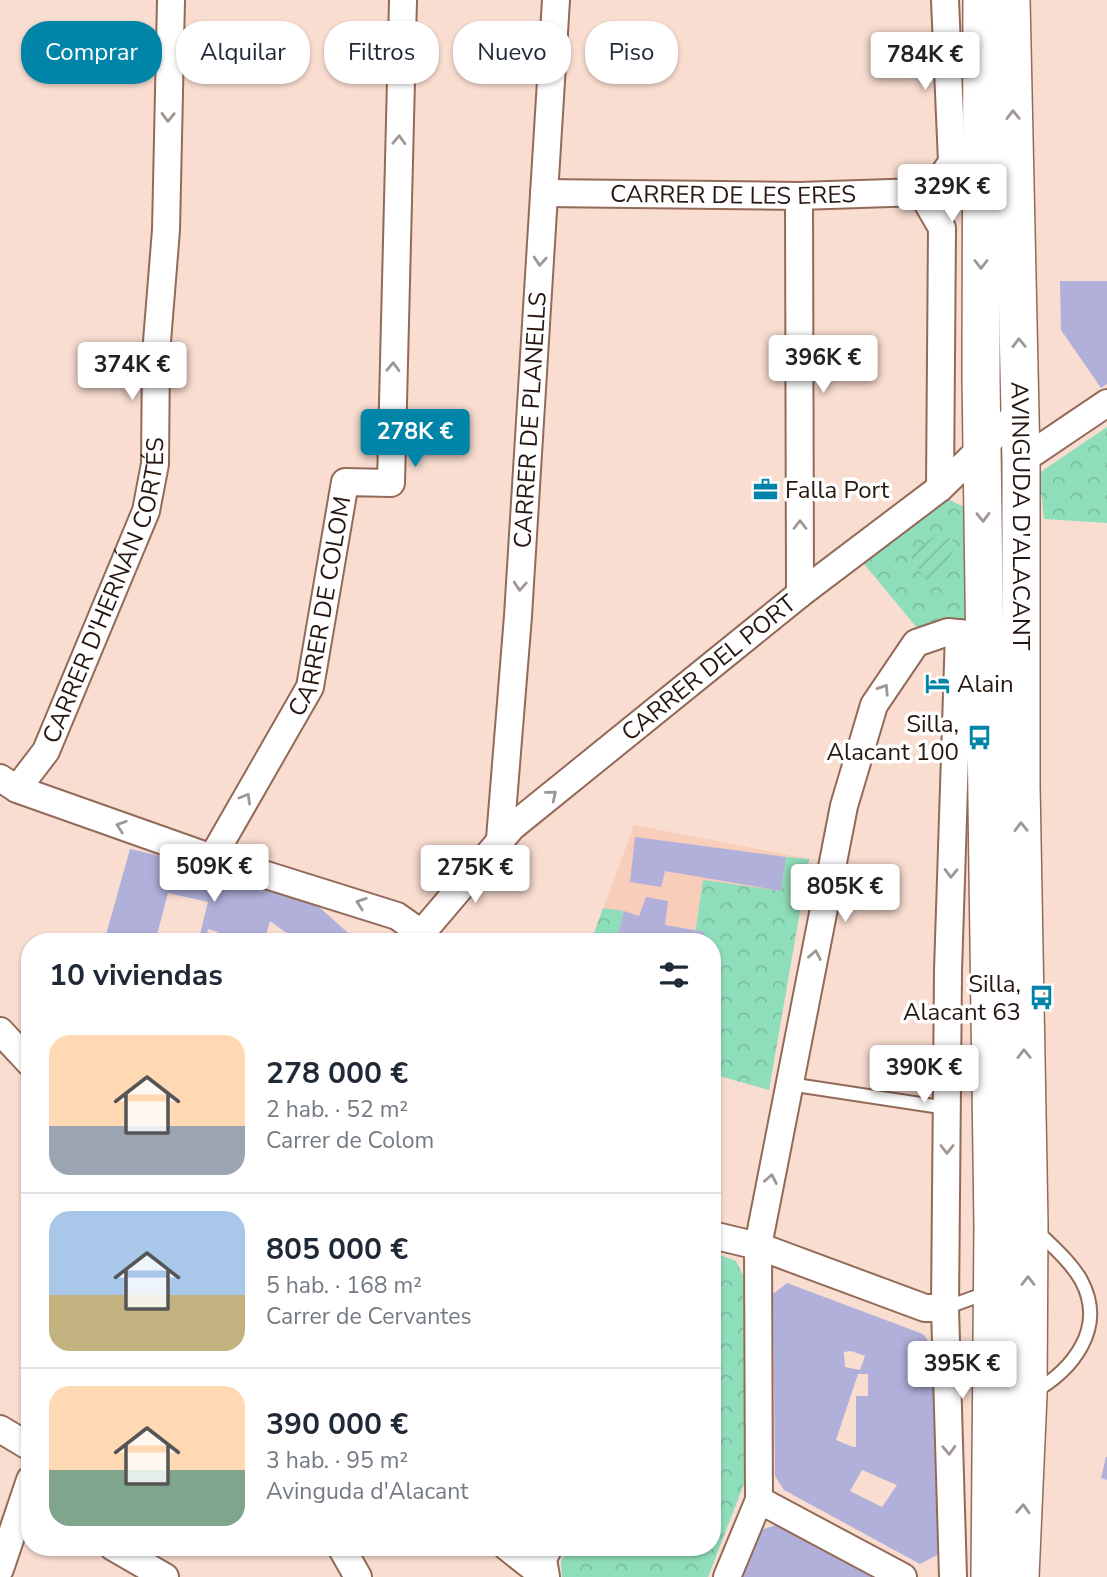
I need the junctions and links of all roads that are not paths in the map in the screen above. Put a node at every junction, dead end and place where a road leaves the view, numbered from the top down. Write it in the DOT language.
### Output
graph roads {
  1 [pos="171,0"];
  2 [pos="403,0"];
  3 [pos="556,0"];
  4 [pos="945,0"];
  5 [pos="982,0"];
  6 [pos="1011,0"];
  7 [pos="921,192"];
  8 [pos="544,193"];
  9 [pos="799,196"];
  10 [pos="1107,403"];
  11 [pos="1020,411"];
  12 [pos="981,448"];
  13 [pos="1021,461"];
  14 [pos="940,488"];
  15 [pos="800,594"];
  16 [pos="973,635"];
  17 [pos="8,784"];
  18 [pos="500,839"];
  19 [pos="212,858"];
  20 [pos="414,933"];
  21 [pos="421,933"];
  22 [pos="0,1031"];
  23 [pos="21,1053"];
  24 [pos="789,1084"];
  25 [pos="947,1108"];
  26 [pos="1029,1223"];
  27 [pos="721,1237"];
  28 [pos="758,1246"];
  29 [pos="992,1290"];
  30 [pos="945,1308"];
  31 [pos="1028,1395"];
  32 [pos="0,1429"];
  33 [pos="21,1442"];
  34 [pos="759,1500"];
  35 [pos="21,1510"];
  36 [pos="129,1556"];
  37 [pos="346,1556"];
  38 [pos="519,1556"];
  39 [pos="544,1556"];
  40 [pos="0,1569"];
  41 [pos="165,1577"];
  42 [pos="358,1577"];
  43 [pos="545,1577"];
  44 [pos="727,1577"];
  45 [pos="903,1577"];
  46 [pos="953,1577"];
  47 [pos="990,1577"];
  48 [pos="1020,1577"];
  1 -- 17 [label="street, CARRER D'HERNÁN CORTÉS, one-way"];
  19 -- 2 [label="street, CARRER DE COLOM, one-way"];
  3 -- 8 [label="street, CARRER DE PLANELLS"];
  4 -- 7 [label="street"];
  5 -- 12 [label="main road, AVINGUDA D'ALACANT, one-way"];
  11 -- 6 [label="main road, AVINGUDA D'ALACANT, one-way"];
  7 -- 9 [label="street, CARRER DE LES ERES"];
  7 -- 14 [label="street"];
  8 -- 9 [label="street, CARRER DE LES ERES"];
  8 -- 18 [label="street, CARRER DE PLANELLS, one-way"];
  15 -- 9 [label="street, one-way"];
  10 -- 13 [label="street"];
  11 -- 12 [label="street, CARRER DEL PORT"];
  11 -- 13 [label="main road, AVINGUDA D'ALACANT"];
  12 -- 14 [label="street, CARRER DEL PORT"];
  12 -- 16 [label="main road, AVINGUDA D'ALACANT, one-way"];
  26 -- 13 [label="main road, AVINGUDA D'ALACANT, one-way"];
  14 -- 15 [label="street, CARRER DEL PORT"];
  18 -- 15 [label="street, CARRER DEL PORT, one-way"];
  24 -- 16 [label="street, one-way"];
  16 -- 25 [label="street, AVINGUDA D'ALACANT, one-way"];
  16 -- 29 [label="main road, AVINGUDA D'ALACANT"];
  19 -- 17 [label="street, one-way"];
  18 -- 21 [label="street, CARRER DEL PORT"];
  20 -- 19 [label="street, one-way"];
  22 -- 23 [label="street"];
  24 -- 25 [label="lane"];
  28 -- 24 [label="street, one-way"];
  25 -- 30 [label="street, AVINGUDA D'ALACANT, one-way"];
  31 -- 26 [label="main road, AVINGUDA D'ALACANT, one-way"];
  26 -- 31 [label="lane"];
  27 -- 28 [label="street"];
  28 -- 30 [label="street"];
  28 -- 34 [label="street"];
  29 -- 30 [label="lane"];
  29 -- 47 [label="main road, AVINGUDA D'ALACANT"];
  30 -- 46 [label="street, AVINGUDA D'ALACANT, one-way"];
  48 -- 31 [label="main road, AVINGUDA D'ALACANT, one-way"];
  32 -- 33 [label="street"];
  34 -- 44 [label="street"];
  34 -- 45 [label="street"];
  35 -- 40 [label="street"];
  36 -- 41 [label="street"];
  37 -- 42 [label="street"];
  38 -- 43 [label="street"];
  39 -- 43 [label="street"];
}
